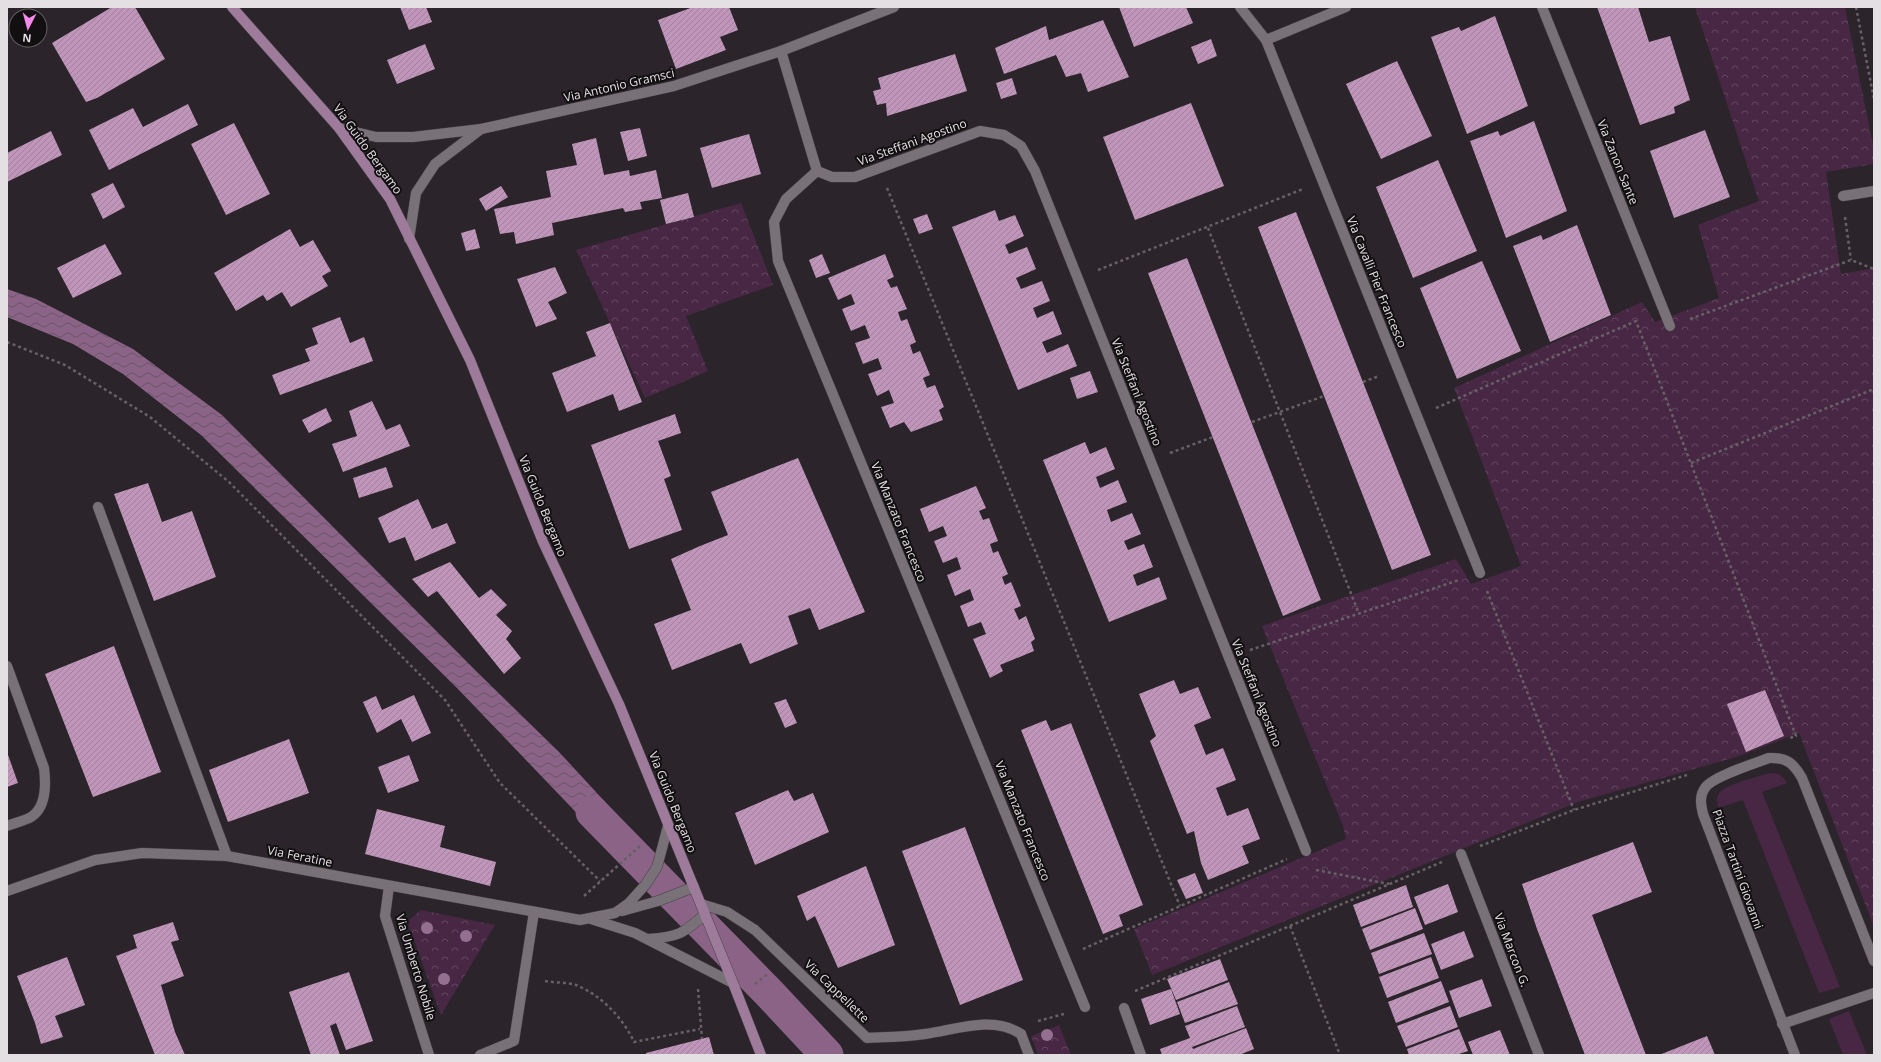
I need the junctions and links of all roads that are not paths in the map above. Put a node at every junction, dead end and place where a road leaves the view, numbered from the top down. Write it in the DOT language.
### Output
graph roads {
  1 [pos="232,7"];
  2 [pos="894,7"];
  3 [pos="1240,7"];
  4 [pos="1346,7"];
  5 [pos="1542,7"];
  6 [pos="1266,40"];
  7 [pos="781,50"];
  8 [pos="339,128"];
  9 [pos="481,129"];
  10 [pos="817,171"];
  11 [pos="1874,191"];
  12 [pos="1843,196"];
  13 [pos="409,239"];
  14 [pos="1670,326"];
  15 [pos="98,507"];
  16 [pos="1480,573"];
  17 [pos="7,666"];
  18 [pos="7,826"];
  19 [pos="668,826"];
  20 [pos="1306,851"];
  21 [pos="1461,854"];
  22 [pos="227,856"];
  23 [pos="389,886"];
  24 [pos="694,886"];
  25 [pos="7,891"];
  26 [pos="701,904"];
  27 [pos="534,912"];
  28 [pos="615,913"];
  29 [pos="705,914"];
  30 [pos="591,919"];
  31 [pos="646,939"];
  32 [pos="1874,961"];
  33 [pos="734,983"];
  34 [pos="1874,993"];
  35 [pos="1085,1007"];
  36 [pos="1124,1008"];
  37 [pos="1782,1024"];
  38 [pos="430,1055"];
  39 [pos="480,1055"];
  40 [pos="762,1055"];
  41 [pos="1029,1055"];
  42 [pos="1141,1055"];
  43 [pos="1539,1055"];
  44 [pos="1795,1055"];
  1 -- 8 [label="main road, Via Guido Bergamo"];
  2 -- 7 [label="street, Via Antonio Gramsci"];
  3 -- 6 [label="street, Via Cavalli Pier Francesco"];
  4 -- 6 [label="street"];
  5 -- 14 [label="street, Via Zanon Sante"];
  6 -- 16 [label="street, Via Cavalli Pier Francesco"];
  7 -- 9 [label="street, Via Antonio Gramsci"];
  7 -- 10 [label="street"];
  8 -- 9 [label="street, Via Antonio Gramsci"];
  8 -- 13 [label="main road, Via Guido Bergamo"];
  9 -- 13 [label="street"];
  10 -- 20 [label="street, Via Steffani Agostino"];
  10 -- 35 [label="street, Via Manzato Francesco"];
  11 -- 12 [label="street"];
  13 -- 19 [label="main road, Via Guido Bergamo"];
  15 -- 22 [label="street"];
  17 -- 18 [label="street"];
  19 -- 24 [label="main road, Via Guido Bergamo"];
  19 -- 28 [label="street"];
  21 -- 43 [label="street, Via Marcon G."];
  22 -- 23 [label="street, Via Feratine"];
  22 -- 25 [label="street, Via Feratine"];
  23 -- 27 [label="street, Via Feratine"];
  23 -- 38 [label="street, Via Umberto Nobile"];
  24 -- 26 [label="main road, Via Guido Bergamo"];
  24 -- 28 [label="street"];
  26 -- 29 [label="main road, Via Guido Bergamo"];
  26 -- 41 [label="street, Via Cappellette"];
  27 -- 30 [label="street, Via Feratine"];
  27 -- 39 [label="street"];
  28 -- 30 [label="street"];
  29 -- 31 [label="street"];
  29 -- 33 [label="main road, Via Guido Bergamo"];
  30 -- 31 [label="street"];
  31 -- 33 [label="street"];
  32 -- 37 [label="street, Piazza Tartini Giovanni"];
  33 -- 40 [label="main road, Via Guido Bergamo"];
  34 -- 37 [label="street"];
  36 -- 42 [label="street"];
  37 -- 44 [label="street, Piazza Tartini Giovanni"];
}
